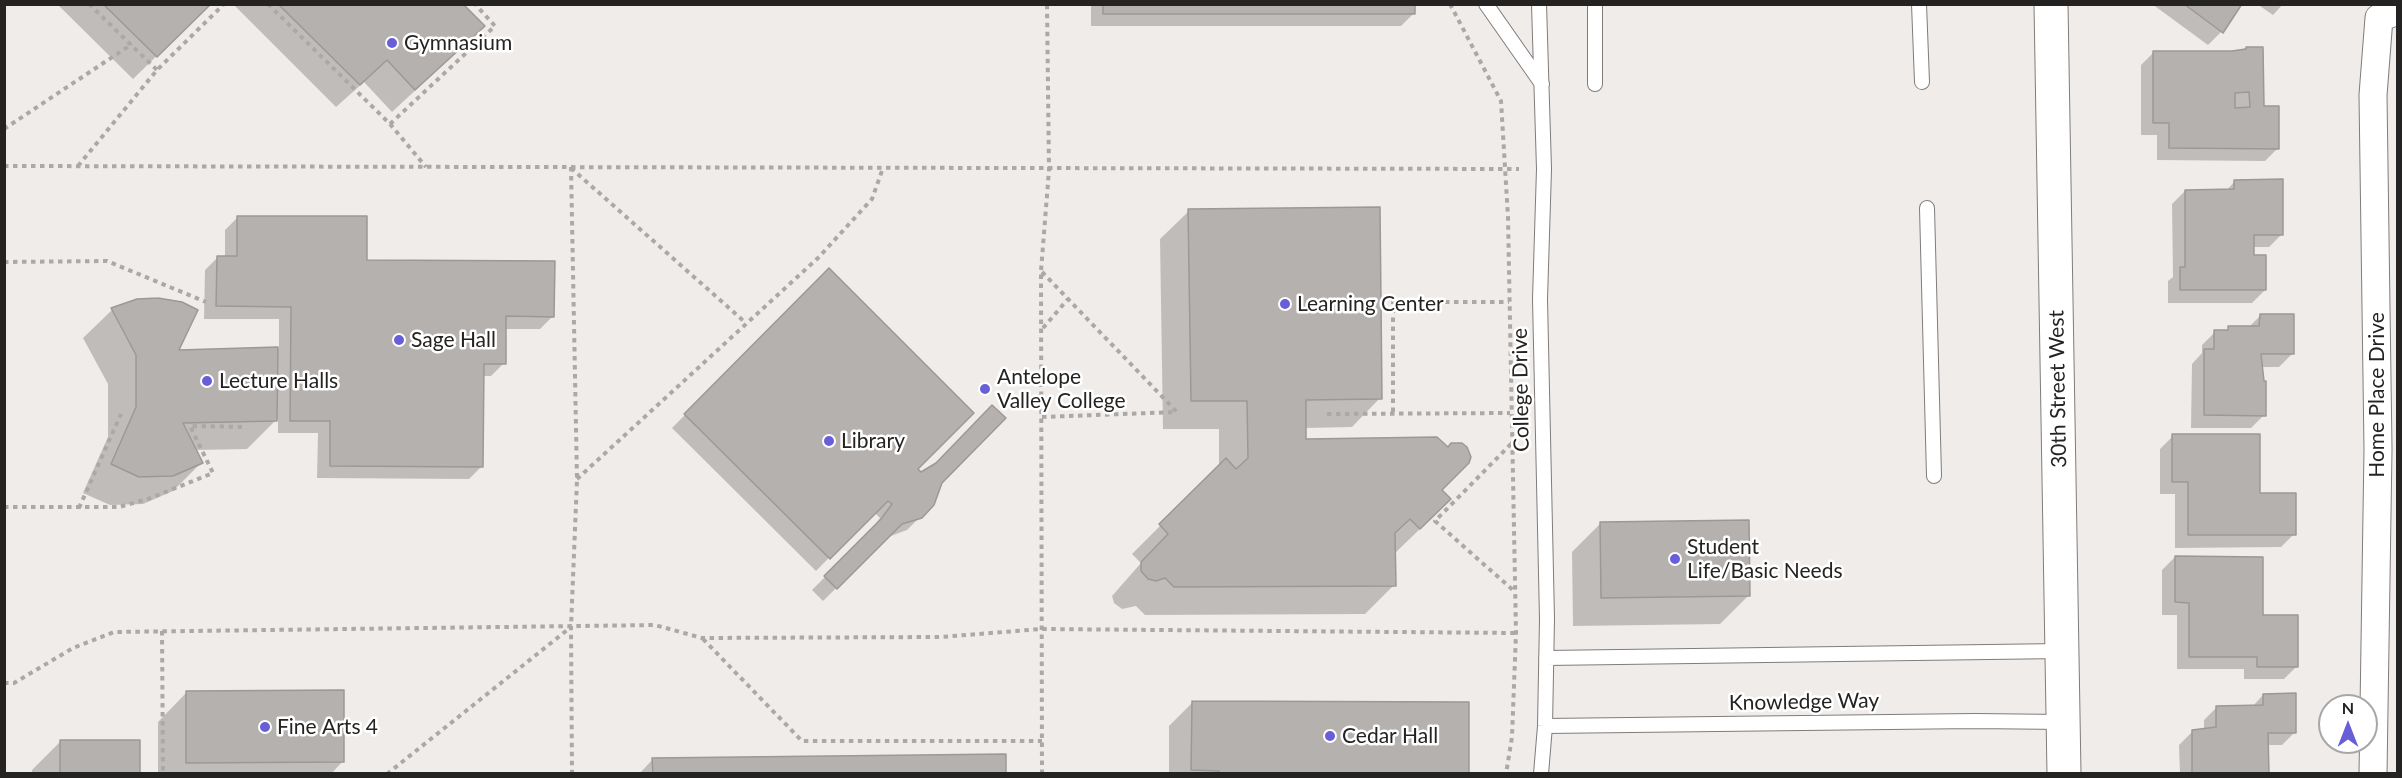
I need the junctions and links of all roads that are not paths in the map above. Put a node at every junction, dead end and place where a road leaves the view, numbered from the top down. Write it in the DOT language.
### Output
graph roads {
  1 [pos="1486,4"];
  2 [pos="1539,4"];
  3 [pos="1595,4"];
  4 [pos="1920,4"];
  5 [pos="2051,4"];
  6 [pos="2388,14"];
  7 [pos="1922,82"];
  8 [pos="1542,84"];
  9 [pos="1595,84"];
  10 [pos="1927,208"];
  11 [pos="2388,449"];
  12 [pos="1934,476"];
  13 [pos="2062,651"];
  14 [pos="1546,658"];
  15 [pos="2063,722"];
  16 [pos="1545,726"];
  17 [pos="1541,774"];
  18 [pos="2064,774"];
  19 [pos="2373,774"];
  1 -- 8 [label="lane"];
  2 -- 8 [label="lane, College Drive"];
  3 -- 9 [label="lane"];
  4 -- 7 [label="lane"];
  5 -- 13 [label="main road, 30th Street West"];
  6 -- 11 [label="street, Home Place Drive"];
  8 -- 14 [label="lane, College Drive"];
  10 -- 12 [label="lane"];
  11 -- 19 [label="street, Home Place Drive"];
  13 -- 14 [label="lane"];
  13 -- 15 [label="main road, 30th Street West"];
  14 -- 16 [label="lane, College Drive"];
  15 -- 16 [label="lane, Knowledge Way"];
  15 -- 18 [label="main road, 30th Street West"];
  16 -- 17 [label="lane, College Drive"];
}
